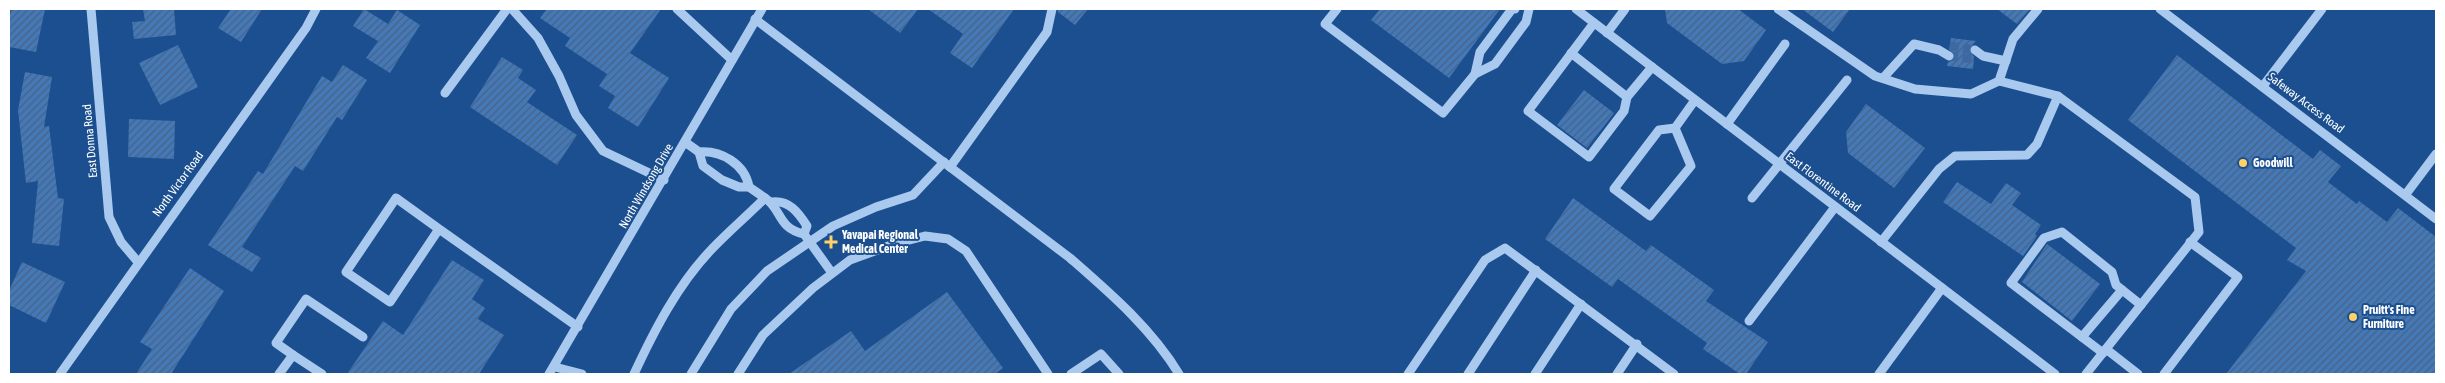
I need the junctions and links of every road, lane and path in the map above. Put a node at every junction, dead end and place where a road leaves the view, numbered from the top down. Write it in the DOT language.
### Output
graph roads {
  1 [pos="90,9"];
  2 [pos="316,9"];
  3 [pos="507,9"];
  4 [pos="512,9"];
  5 [pos="677,9"];
  6 [pos="762,9"];
  7 [pos="1052,9"];
  8 [pos="1337,9"];
  9 [pos="1515,9"];
  10 [pos="1529,9"];
  11 [pos="1576,9"];
  12 [pos="1625,9"];
  13 [pos="1778,9"];
  14 [pos="2038,9"];
  15 [pos="2160,9"];
  16 [pos="2178,9"];
  17 [pos="2322,9"];
  18 [pos="2171,17"];
  19 [pos="755,19"];
  20 [pos="1594,23"];
  21 [pos="1607,33"];
  22 [pos="1786,44"];
  23 [pos="1975,50"];
  24 [pos="1949,51"];
  25 [pos="1571,53"];
  26 [pos="1983,56"];
  27 [pos="1974,59"];
  28 [pos="732,60"];
  29 [pos="2006,60"];
  30 [pos="1652,67"];
  31 [pos="1475,74"];
  32 [pos="1883,78"];
  33 [pos="1847,80"];
  34 [pos="1999,80"];
  35 [pos="2263,86"];
  36 [pos="445,93"];
  37 [pos="2058,96"];
  38 [pos="1627,97"];
  39 [pos="1695,100"];
  40 [pos="1727,124"];
  41 [pos="1675,128"];
  42 [pos="685,142"];
  43 [pos="699,152"];
  44 [pos="2436,154"];
  45 [pos="947,164"];
  46 [pos="1780,165"];
  47 [pos="664,180"];
  48 [pos="750,187"];
  49 [pos="2406,194"];
  50 [pos="1752,198"];
  51 [pos="768,200"];
  52 [pos="1835,207"];
  53 [pos="2436,219"];
  54 [pos="439,228"];
  55 [pos="804,234"];
  56 [pos="810,242"];
  57 [pos="1881,242"];
  58 [pos="2190,242"];
  59 [pos="138,262"];
  60 [pos="1536,270"];
  61 [pos="832,273"];
  62 [pos="1942,288"];
  63 [pos="2122,290"];
  64 [pos="1582,304"];
  65 [pos="2141,305"];
  66 [pos="1749,321"];
  67 [pos="578,327"];
  68 [pos="363,337"];
  69 [pos="2082,337"];
  70 [pos="1637,344"];
  71 [pos="2104,351"];
  72 [pos="293,355"];
  73 [pos="552,370"];
  74 [pos="60,374"];
  75 [pos="279,374"];
  76 [pos="322,374"];
  77 [pos="582,374"];
  78 [pos="634,374"];
  79 [pos="691,374"];
  80 [pos="738,374"];
  81 [pos="1048,374"];
  82 [pos="1070,374"];
  83 [pos="1119,374"];
  84 [pos="1179,374"];
  85 [pos="1408,374"];
  86 [pos="1468,374"];
  87 [pos="1535,374"];
  88 [pos="1617,374"];
  89 [pos="1674,374"];
  90 [pos="1879,374"];
  91 [pos="2055,374"];
  92 [pos="2086,374"];
  93 [pos="2138,374"];
  94 [pos="2164,374"];
  1 -- 59 [label="street, East Donna Road"];
  2 -- 59 [label="street, North Victor Road"];
  3 -- 36 [label="street"];
  4 -- 47 [label="street"];
  5 -- 28 [label="street"];
  6 -- 19 [label="street, North Windsong Drive"];
  7 -- 45 [label="street"];
  8 -- 31 [label="street"];
  9 -- 31 [label="street"];
  10 -- 31 [label="street"];
  11 -- 20 [label="street, East Florentine Road"];
  12 -- 21 [label="street"];
  13 -- 32 [label="street"];
  14 -- 29 [label="street"];
  15 -- 18 [label="street, Safeway Access Road"];
  16 -- 18 [label="street"];
  17 -- 35 [label="street"];
  18 -- 35 [label="street, Safeway Access Road"];
  19 -- 28 [label="street, North Windsong Drive"];
  19 -- 45 [label="street"];
  20 -- 21 [label="street, East Florentine Road"];
  20 -- 25 [label="street"];
  21 -- 30 [label="street, East Florentine Road"];
  22 -- 40 [label="street"];
  23 -- 26 [label="street"];
  24 -- 32 [label="street"];
  25 -- 38 [label="street"];
  25 -- 38 [label="street"];
  26 -- 27 [label="street"];
  26 -- 29 [label="street"];
  28 -- 42 [label="street, North Windsong Drive"];
  29 -- 34 [label="street"];
  30 -- 38 [label="street"];
  30 -- 39 [label="street, East Florentine Road"];
  32 -- 34 [label="street"];
  33 -- 46 [label="street"];
  34 -- 37 [label="street"];
  35 -- 49 [label="street, Safeway Access Road"];
  37 -- 57 [label="street"];
  37 -- 58 [label="street"];
  39 -- 40 [label="street, East Florentine Road"];
  39 -- 41 [label="street"];
  40 -- 46 [label="street, East Florentine Road"];
  41 -- 41 [label="street"];
  42 -- 43 [label="street"];
  42 -- 47 [label="street, North Windsong Drive"];
  43 -- 48 [label="street"];
  43 -- 48 [label="street"];
  44 -- 49 [label="street"];
  45 -- 56 [label="street"];
  45 -- 84 [label="street"];
  46 -- 50 [label="street"];
  46 -- 52 [label="street, East Florentine Road"];
  47 -- 67 [label="street, North Windsong Drive"];
  48 -- 51 [label="street"];
  49 -- 53 [label="street, Safeway Access Road"];
  51 -- 55 [label="street"];
  51 -- 55 [label="street"];
  51 -- 78 [label="street"];
  52 -- 57 [label="street, East Florentine Road"];
  52 -- 66 [label="street"];
  54 -- 54 [label="street"];
  54 -- 67 [label="street"];
  55 -- 56 [label="street"];
  56 -- 61 [label="street"];
  56 -- 79 [label="street"];
  57 -- 62 [label="street, East Florentine Road"];
  58 -- 65 [label="street"];
  58 -- 94 [label="street"];
  59 -- 74 [label="street, North Victor Road"];
  60 -- 64 [label="street"];
  60 -- 85 [label="street"];
  60 -- 86 [label="street"];
  61 -- 80 [label="street"];
  61 -- 81 [label="street"];
  62 -- 90 [label="street"];
  62 -- 91 [label="street, East Florentine Road"];
  63 -- 65 [label="street"];
  63 -- 69 [label="street"];
  63 -- 69 [label="street"];
  64 -- 70 [label="street"];
  64 -- 87 [label="street"];
  65 -- 71 [label="street"];
  67 -- 73 [label="street, North Windsong Drive"];
  68 -- 72 [label="street"];
  69 -- 71 [label="street"];
  70 -- 88 [label="street"];
  70 -- 89 [label="street"];
  71 -- 92 [label="street"];
  71 -- 93 [label="street"];
  72 -- 75 [label="street"];
  72 -- 76 [label="street"];
  73 -- 77 [label="street"];
  82 -- 83 [label="street"];
}
